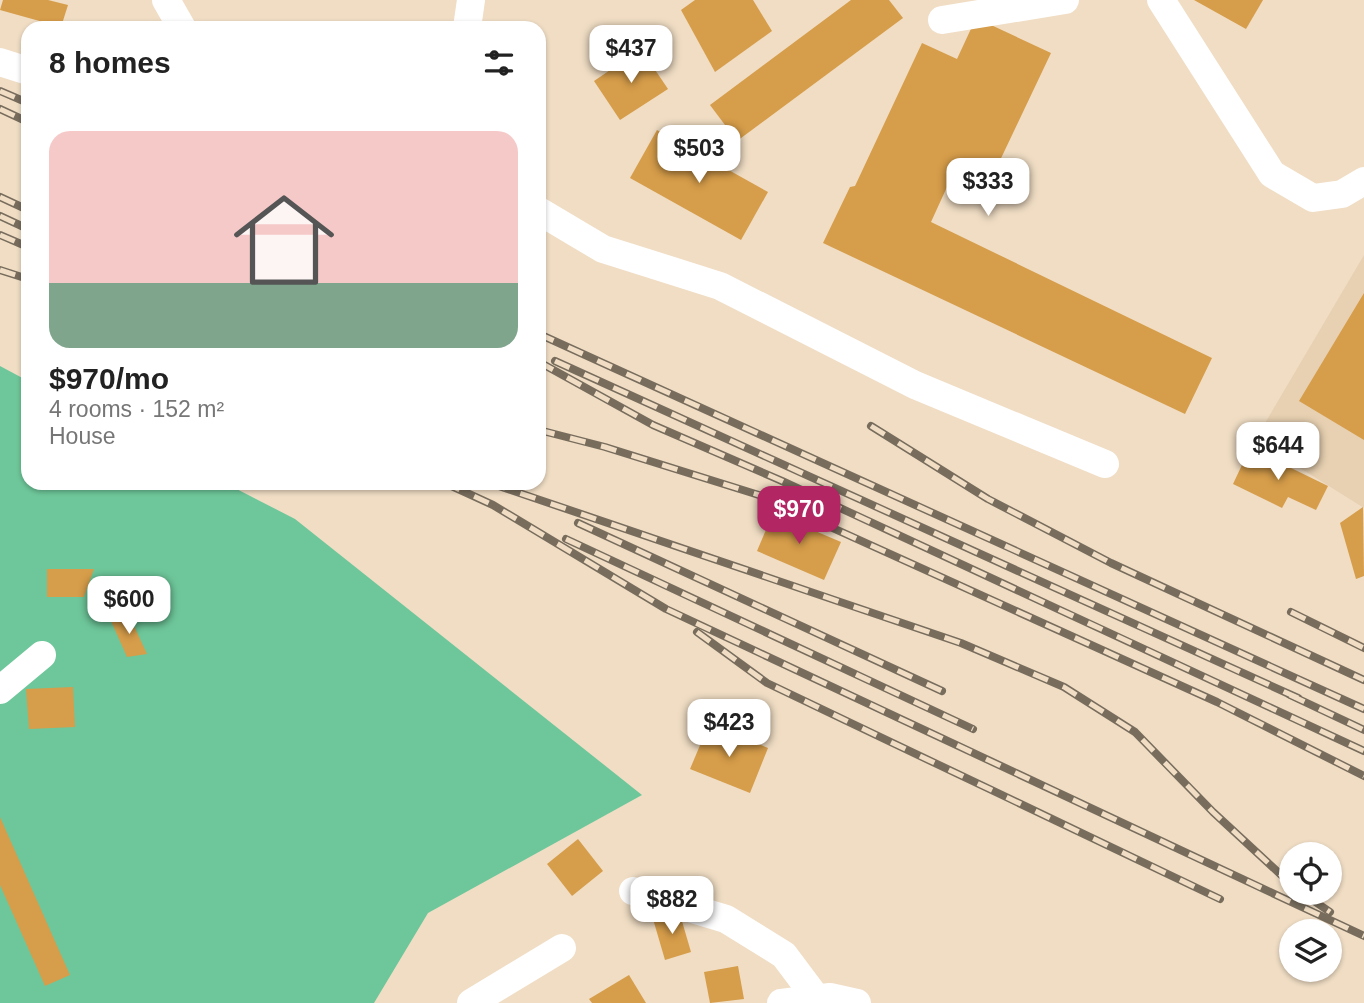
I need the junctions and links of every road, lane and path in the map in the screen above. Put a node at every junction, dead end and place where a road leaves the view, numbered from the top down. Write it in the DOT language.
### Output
graph roads {
  1 [pos="166,0"];
  2 [pos="471,0"];
  3 [pos="1065,0"];
  4 [pos="1161,0"];
  5 [pos="942,20"];
  6 [pos="178,21"];
  7 [pos="468,21"];
  8 [pos="0,62"];
  9 [pos="21,69"];
  10 [pos="1364,181"];
  11 [pos="546,215"];
  12 [pos="1105,464"];
  13 [pos="42,654"];
  14 [pos="0,690"];
  15 [pos="633,891"];
  16 [pos="562,948"];
  17 [pos="817,999"];
  18 [pos="471,1003"];
  19 [pos="781,1003"];
  20 [pos="857,1003"];
  1 -- 6 [label="street"];
  2 -- 7 [label="street"];
  3 -- 5 [label="street"];
  4 -- 10 [label="street"];
  8 -- 9 [label="street"];
  11 -- 12 [label="street"];
  13 -- 14 [label="street"];
  15 -- 17 [label="street"];
  16 -- 18 [label="street"];
  17 -- 19 [label="street"];
  17 -- 20 [label="street"];
}
